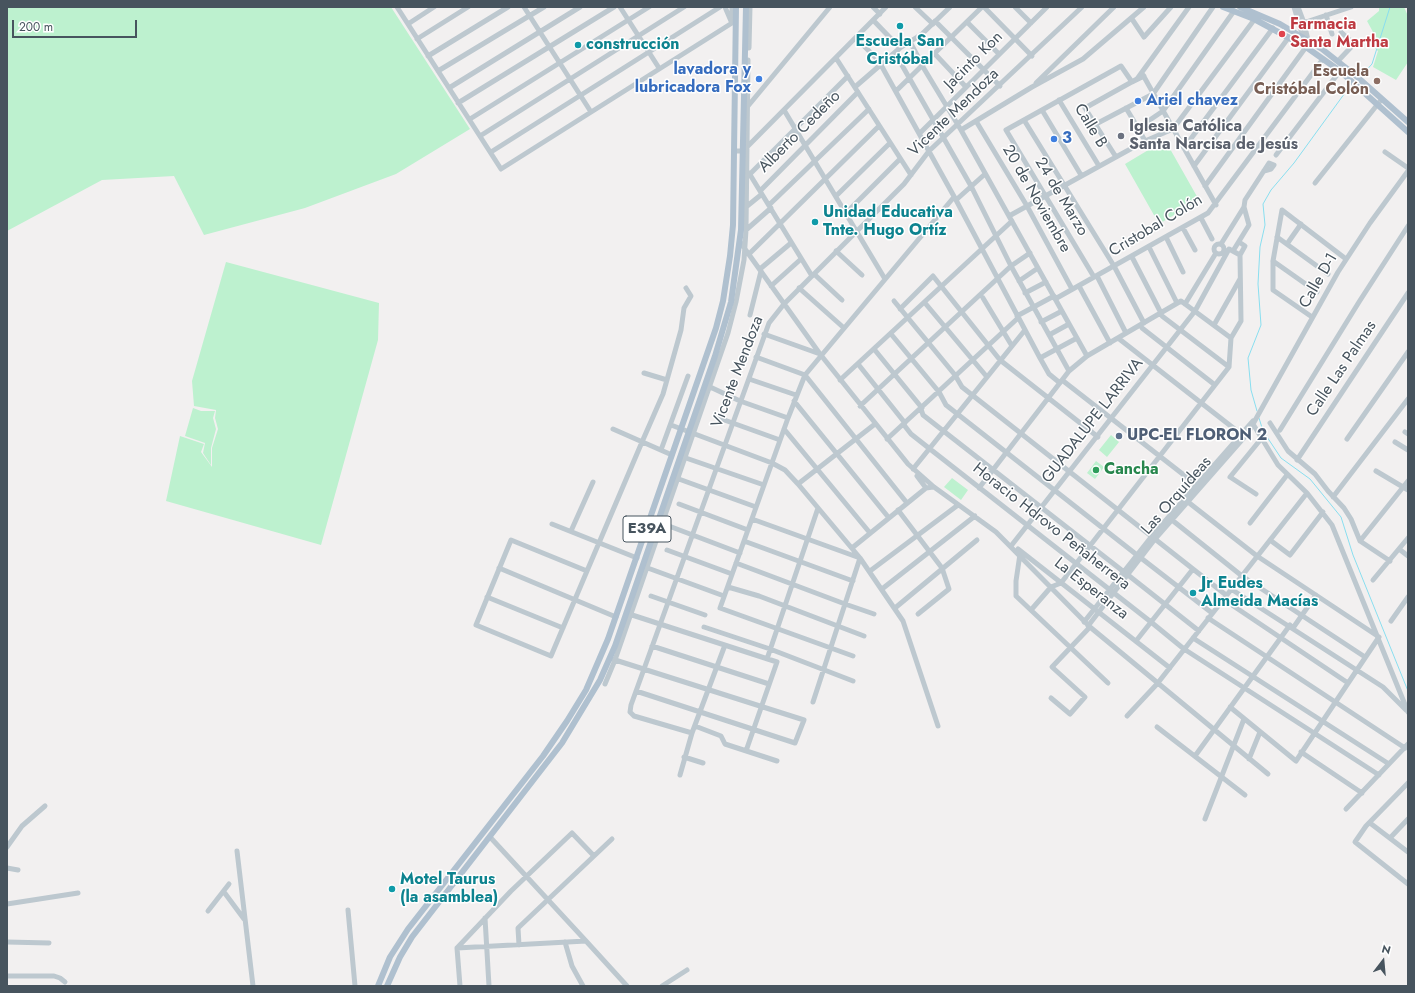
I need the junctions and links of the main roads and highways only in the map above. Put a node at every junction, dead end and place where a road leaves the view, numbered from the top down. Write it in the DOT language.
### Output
graph roads {
  1 [pos="736,7"];
  2 [pos="746,7"];
  3 [pos="1223,7"];
  4 [pos="1240,7"];
  5 [pos="1379,103"];
  6 [pos="1408,122"];
  7 [pos="1408,132"];
  8 [pos="378,986"];
  9 [pos="387,986"];
  1 -- 8 [label="main road, E39A"];
  2 -- 9 [label="main road, E39A"];
  3 -- 5 [label="main road"];
  4 -- 5 [label="main road"];
  5 -- 6 [label="main road"];
  5 -- 7 [label="main road"];
}
